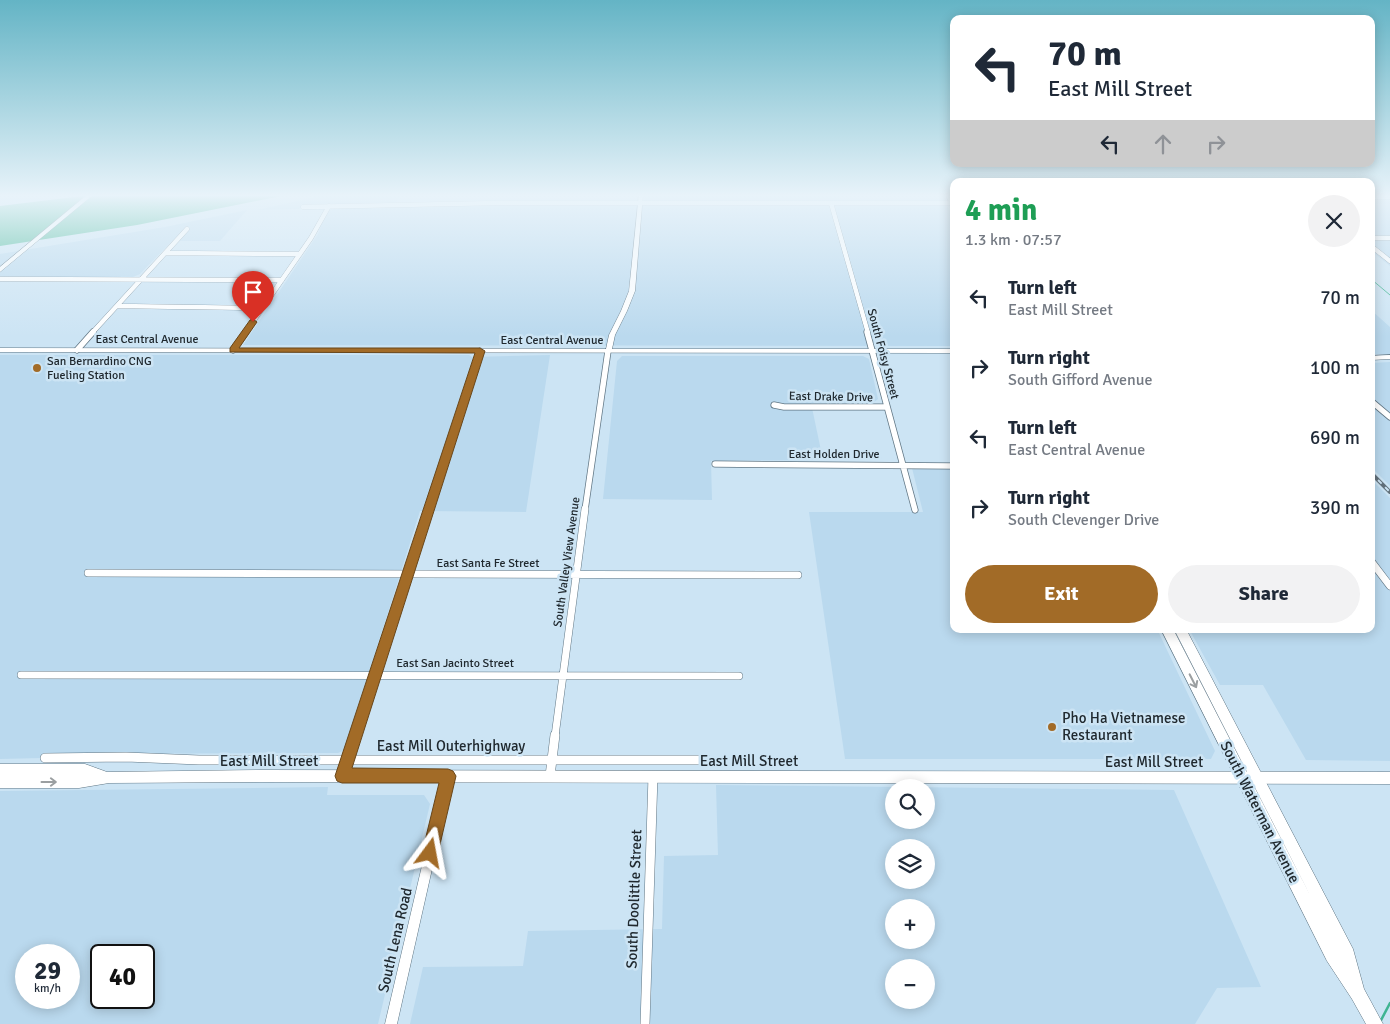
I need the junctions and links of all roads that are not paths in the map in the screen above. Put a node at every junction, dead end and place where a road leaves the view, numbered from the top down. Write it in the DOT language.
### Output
graph roads {
  1 [pos="34,242"];
  2 [pos="175,242"];
  3 [pos="307,242"];
  4 [pos="636,242"];
  5 [pos="842,242"];
  6 [pos="28,247"];
  7 [pos="1375,249"];
  8 [pos="165,253"];
  9 [pos="300,254"];
  10 [pos="1390,261"];
  11 [pos="0,270"];
  12 [pos="0,279"];
  13 [pos="141,280"];
  14 [pos="282,280"];
  15 [pos="117,306"];
  16 [pos="262,308"];
  17 [pos="0,350"];
  18 [pos="77,350"];
  19 [pos="233,350"];
  20 [pos="480,351"];
  21 [pos="608,351"];
  22 [pos="871,351"];
  23 [pos="950,352"];
  24 [pos="1375,358"];
  25 [pos="1390,358"];
  26 [pos="1375,404"];
  27 [pos="774,405"];
  28 [pos="887,407"];
  29 [pos="1390,417"];
  30 [pos="715,464"];
  31 [pos="902,466"];
  32 [pos="950,466"];
  33 [pos="915,510"];
  34 [pos="1375,566"];
  35 [pos="88,573"];
  36 [pos="408,574"];
  37 [pos="576,574"];
  38 [pos="798,575"];
  39 [pos="1390,586"];
  40 [pos="1169,633"];
  41 [pos="1182,633"];
  42 [pos="375,674"];
  43 [pos="21,675"];
  44 [pos="563,675"];
  45 [pos="739,676"];
  46 [pos="45,758"];
  47 [pos="347,760"];
  48 [pos="552,760"];
  49 [pos="707,760"];
  50 [pos="0,770"];
  51 [pos="342,776"];
  52 [pos="448,776"];
  53 [pos="550,776"];
  54 [pos="653,776"];
  55 [pos="108,777"];
  56 [pos="1249,777"];
  57 [pos="1390,778"];
  58 [pos="0,782"];
  59 [pos="1282,857"];
  60 [pos="1348,954"];
  61 [pos="1358,992"];
  62 [pos="391,1024"];
  63 [pos="645,1024"];
  64 [pos="1375,1024"];
  1 -- 6 [label="main road"];
  2 -- 8 [label="street"];
  3 -- 9 [label="street"];
  4 -- 21 [label="street"];
  5 -- 22 [label="street, South Foisy Street"];
  6 -- 11 [label="main road"];
  7 -- 10 [label="street"];
  8 -- 9 [label="street"];
  8 -- 13 [label="street"];
  9 -- 14 [label="street"];
  12 -- 13 [label="street"];
  13 -- 14 [label="street"];
  13 -- 15 [label="street"];
  14 -- 16 [label="street"];
  15 -- 16 [label="street"];
  15 -- 18 [label="street"];
  16 -- 19 [label="street"];
  17 -- 18 [label="street, East Central Avenue"];
  18 -- 19 [label="street, East Central Avenue"];
  19 -- 20 [label="street, East Central Avenue"];
  20 -- 21 [label="street, East Central Avenue"];
  20 -- 36 [label="street"];
  21 -- 22 [label="street, East Central Avenue"];
  21 -- 37 [label="street, South Valley View Avenue"];
  22 -- 23 [label="street, East Central Avenue"];
  22 -- 28 [label="street, South Foisy Street"];
  24 -- 25 [label="street"];
  26 -- 29 [label="street"];
  27 -- 28 [label="street, East Drake Drive"];
  28 -- 31 [label="street, South Foisy Street"];
  30 -- 31 [label="street, East Holden Drive"];
  31 -- 32 [label="street, East Holden Drive"];
  31 -- 33 [label="street, South Foisy Street"];
  34 -- 39 [label="street"];
  35 -- 36 [label="street, East Santa Fe Street"];
  36 -- 37 [label="street, East Santa Fe Street"];
  36 -- 42 [label="street"];
  37 -- 38 [label="street, East Santa Fe Street"];
  37 -- 44 [label="street, South Valley View Avenue"];
  40 -- 56 [label="main road, South Waterman Avenue, one-way"];
  41 -- 56 [label="main road, South Waterman Avenue"];
  42 -- 43 [label="street, East San Jacinto Street"];
  42 -- 44 [label="street, East San Jacinto Street"];
  42 -- 47 [label="street"];
  44 -- 45 [label="street, East San Jacinto Street"];
  44 -- 48 [label="street, South Valley View Avenue"];
  46 -- 47 [label="street, East Mill Outerhighway"];
  47 -- 48 [label="street, East Mill Outerhighway"];
  47 -- 51 [label="street"];
  48 -- 49 [label="street, East Mill Outerhighway"];
  48 -- 53 [label="street, South Valley View Avenue"];
  50 -- 55 [label="main road, East Mill Street"];
  51 -- 52 [label="main road, East Mill Street"];
  51 -- 55 [label="main road, East Mill Street"];
  52 -- 53 [label="main road, East Mill Street"];
  52 -- 62 [label="street, South Lena Road"];
  53 -- 54 [label="main road, East Mill Street"];
  54 -- 56 [label="main road, East Mill Street"];
  54 -- 63 [label="street, South Doolittle Street"];
  58 -- 55 [label="main road, East Mill Street, one-way"];
  56 -- 57 [label="main road, East Mill Street"];
  56 -- 59 [label="main road, South Waterman Avenue"];
  56 -- 60 [label="main road, South Waterman Avenue"];
  59 -- 60 [label="main road"];
  59 -- 61 [label="main road, South Waterman Avenue"];
  60 -- 61 [label="main road, South Waterman Avenue"];
  61 -- 64 [label="main road, South Waterman Avenue"];
}
